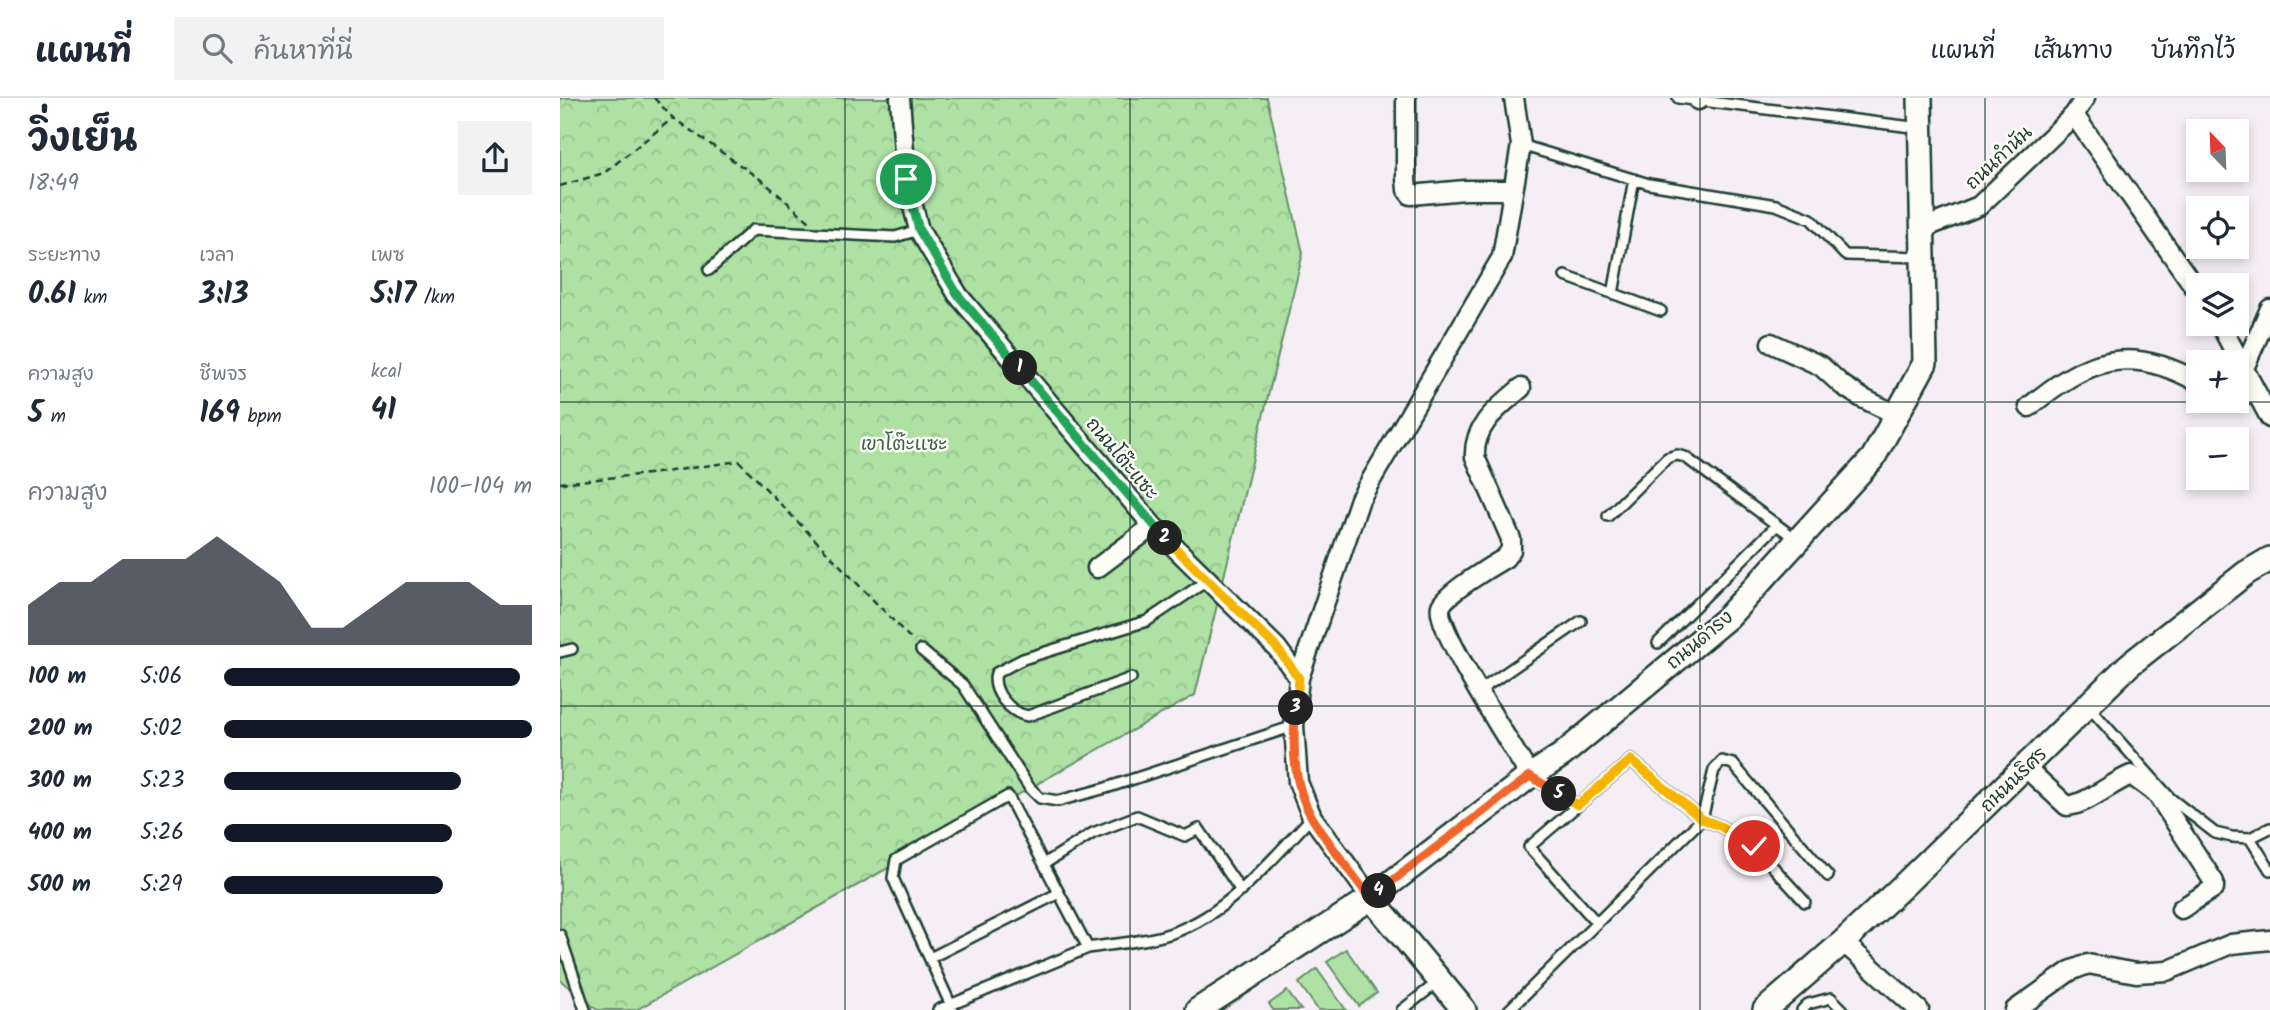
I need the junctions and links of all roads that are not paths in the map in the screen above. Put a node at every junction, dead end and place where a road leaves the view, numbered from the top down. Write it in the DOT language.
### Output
graph roads {
  1 [pos="900,98"];
  2 [pos="1406,98"];
  3 [pos="1514,98"];
  4 [pos="1678,98"];
  5 [pos="1920,98"];
  6 [pos="2085,98"];
  7 [pos="1698,99"];
  8 [pos="2074,115"];
  9 [pos="1921,128"];
  10 [pos="1521,145"];
  11 [pos="1634,179"];
  12 [pos="1513,190"];
  13 [pos="1924,228"];
  14 [pos="919,230"];
  15 [pos="1923,257"];
  16 [pos="709,270"];
  17 [pos="2186,275"];
  18 [pos="1565,276"];
  19 [pos="1613,294"];
  20 [pos="2270,309"];
  21 [pos="1661,311"];
  22 [pos="1771,344"];
  23 [pos="2249,357"];
  24 [pos="2186,376"];
  25 [pos="2249,377"];
  26 [pos="1521,388"];
  27 [pos="2265,404"];
  28 [pos="2029,407"];
  29 [pos="1897,415"];
  30 [pos="1608,516"];
  31 [pos="1777,525"];
  32 [pos="1153,526"];
  33 [pos="1798,540"];
  34 [pos="2270,559"];
  35 [pos="1097,568"];
  36 [pos="1208,580"];
  37 [pos="1581,621"];
  38 [pos="1658,643"];
  39 [pos="572,649"];
  40 [pos="921,650"];
  41 [pos="560,652"];
  42 [pos="1131,678"];
  43 [pos="1299,678"];
  44 [pos="1479,691"];
  45 [pos="2088,705"];
  46 [pos="1294,726"];
  47 [pos="2025,767"];
  48 [pos="1530,776"];
  49 [pos="1578,805"];
  50 [pos="1312,817"];
  51 [pos="1702,819"];
  52 [pos="2270,828"];
  53 [pos="2250,838"];
  54 [pos="1044,864"];
  55 [pos="2270,870"];
  56 [pos="1828,876"];
  57 [pos="1241,891"];
  58 [pos="1059,893"];
  59 [pos="1370,898"];
  60 [pos="1805,902"];
  61 [pos="2181,909"];
  62 [pos="1596,922"];
  63 [pos="560,934"];
  64 [pos="2270,940"];
  65 [pos="1843,942"];
  66 [pos="1088,948"];
  67 [pos="930,958"];
  68 [pos="1439,981"];
  69 [pos="1792,987"];
  70 [pos="952,1007"];
  71 [pos="1805,1007"];
  72 [pos="585,1010"];
  73 [pos="938,1010"];
  74 [pos="1198,1010"];
  75 [pos="1402,1010"];
  76 [pos="1464,1010"];
  77 [pos="1509,1010"];
  78 [pos="1765,1010"];
  79 [pos="1843,1010"];
  80 [pos="1919,1010"];
  81 [pos="2015,1010"];
  1 -- 14 [label="street, ถนนโต๊ะแซะ"];
  2 -- 12 [label="street"];
  3 -- 10 [label="street"];
  4 -- 7 [label="lane"];
  5 -- 9 [label="street, ถนนดำรง"];
  6 -- 8 [label="street, ถนนกำนัน"];
  7 -- 9 [label="lane"];
  8 -- 13 [label="street, ถนนกำนัน"];
  8 -- 17 [label="street"];
  9 -- 13 [label="street, ถนนดำรง"];
  10 -- 11 [label="lane"];
  10 -- 12 [label="street"];
  11 -- 15 [label="lane"];
  11 -- 19 [label="lane"];
  12 -- 43 [label="street"];
  13 -- 15 [label="street, ถนนดำรง"];
  14 -- 16 [label="lane"];
  14 -- 32 [label="street, ถนนโต๊ะแซะ"];
  15 -- 29 [label="street, ถนนดำรง"];
  18 -- 19 [label="lane"];
  19 -- 21 [label="lane"];
  20 -- 23 [label="street"];
  22 -- 29 [label="street"];
  24 -- 28 [label="street"];
  25 -- 27 [label="street"];
  26 -- 44 [label="street"];
  29 -- 33 [label="street, ถนนดำรง"];
  30 -- 31 [label="lane"];
  31 -- 33 [label="lane"];
  31 -- 38 [label="lane"];
  32 -- 35 [label="street"];
  32 -- 36 [label="street, ถนนโต๊ะแซะ"];
  33 -- 48 [label="street, ถนนดำรง"];
  34 -- 45 [label="street, ถนนนริศร"];
  36 -- 42 [label="lane"];
  36 -- 43 [label="street, ถนนโต๊ะแซะ"];
  37 -- 44 [label="lane"];
  39 -- 41 [label="lane"];
  40 -- 46 [label="lane"];
  43 -- 46 [label="street"];
  44 -- 48 [label="street"];
  45 -- 47 [label="street, ถนนนริศร"];
  45 -- 53 [label="lane"];
  46 -- 50 [label="street"];
  47 -- 61 [label="street"];
  47 -- 65 [label="street, ถนนนริศร"];
  48 -- 49 [label="lane"];
  48 -- 59 [label="street, ถนนดำรง"];
  49 -- 51 [label="lane"];
  49 -- 62 [label="lane"];
  50 -- 57 [label="lane"];
  50 -- 59 [label="street"];
  51 -- 56 [label="lane"];
  51 -- 60 [label="lane"];
  51 -- 62 [label="lane"];
  52 -- 53 [label="lane"];
  53 -- 55 [label="lane"];
  54 -- 57 [label="lane"];
  54 -- 58 [label="lane"];
  54 -- 67 [label="lane"];
  57 -- 66 [label="lane"];
  58 -- 66 [label="lane"];
  58 -- 67 [label="lane"];
  59 -- 68 [label="street"];
  59 -- 74 [label="street, ถนนดำรง"];
  62 -- 77 [label="lane"];
  63 -- 72 [label="lane"];
  64 -- 81 [label="street"];
  65 -- 69 [label="street, ถนนนริศร"];
  65 -- 80 [label="street"];
  66 -- 70 [label="lane"];
  67 -- 70 [label="lane"];
  68 -- 75 [label="lane"];
  68 -- 76 [label="street"];
  69 -- 71 [label="lane"];
  69 -- 78 [label="street, ถนนนริศร"];
  70 -- 73 [label="lane"];
  71 -- 79 [label="lane"];
}
